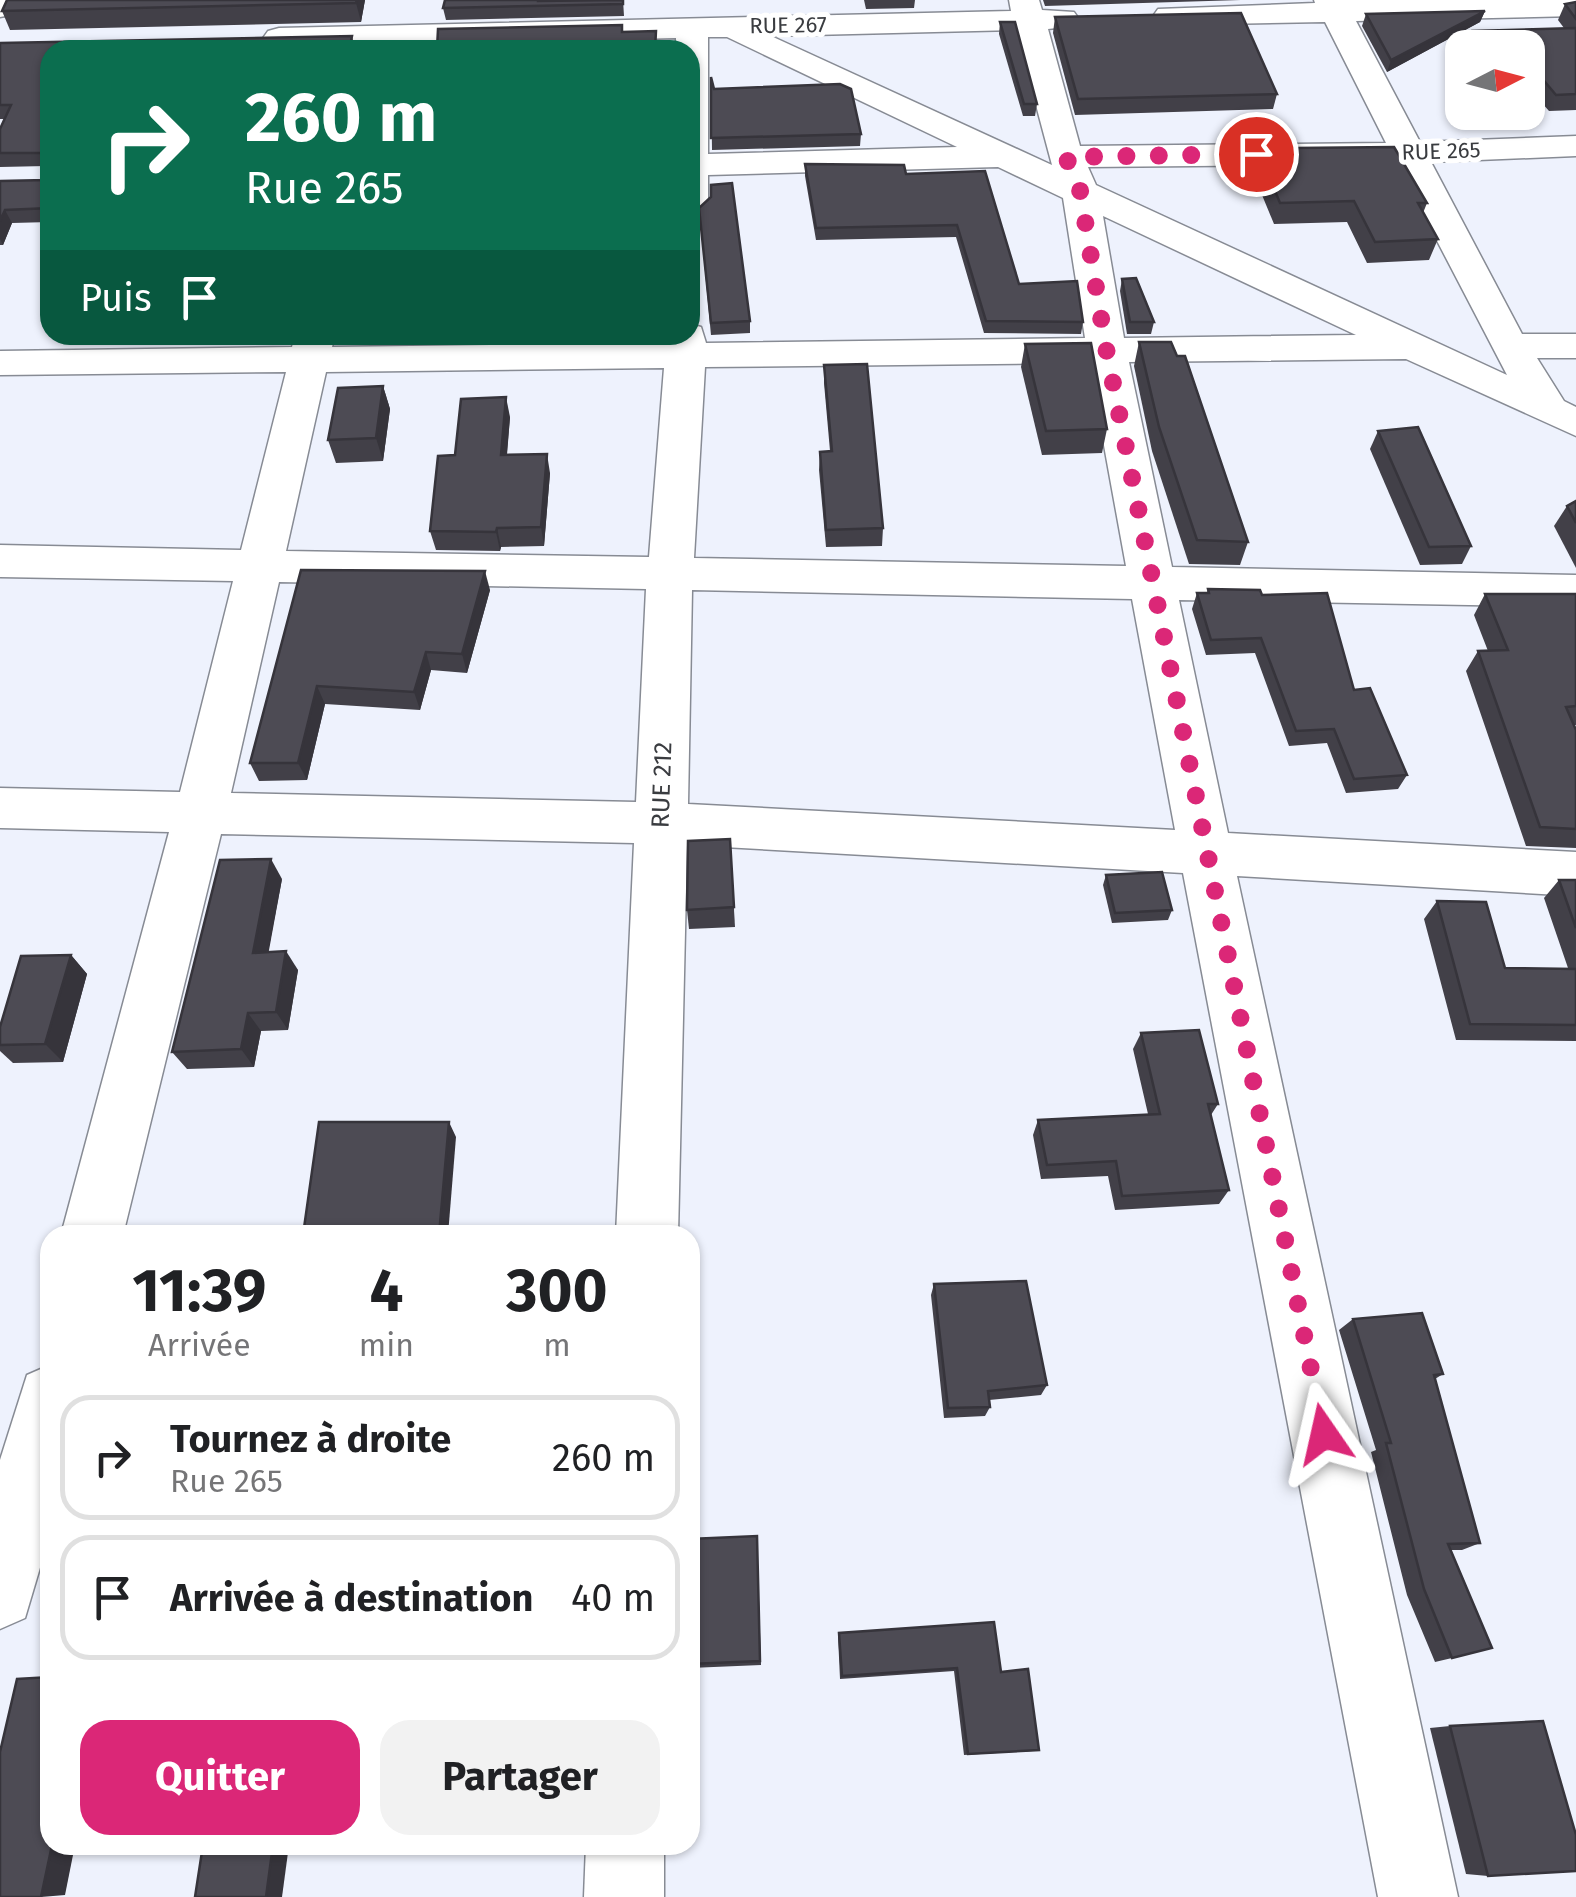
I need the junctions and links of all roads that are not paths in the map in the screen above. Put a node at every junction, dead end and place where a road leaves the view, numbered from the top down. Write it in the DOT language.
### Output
graph roads {
  1 [pos="4,0"];
  2 [pos="406,0"];
  3 [pos="1332,6"];
  4 [pos="1576,7"];
  5 [pos="0,8"];
  6 [pos="1027,10"];
  7 [pos="687,12"];
  8 [pos="1144,17"];
  9 [pos="1087,18"];
  10 [pos="258,38"];
  11 [pos="312,40"];
  12 [pos="395,40"];
  13 [pos="422,40"];
  14 [pos="688,40"];
  15 [pos="1576,146"];
  16 [pos="1408,152"];
  17 [pos="1008,157"];
  18 [pos="700,165"];
  19 [pos="1073,174"];
  20 [pos="687,345"];
  21 [pos="1509,346"];
  22 [pos="1576,346"];
  23 [pos="1416,347"];
  24 [pos="312,348"];
  25 [pos="1106,348"];
  26 [pos="0,363"];
  27 [pos="1562,416"];
  28 [pos="0,561"];
  29 [pos="260,566"];
  30 [pos="670,572"];
  31 [pos="1153,582"];
  32 [pos="1576,591"];
  33 [pos="0,808"];
  34 [pos="200,814"];
  35 [pos="661,823"];
  36 [pos="1206,856"];
  37 [pos="1576,874"];
  38 [pos="95,1225"];
  39 [pos="647,1225"];
  40 [pos="40,1437"];
  41 [pos="0,1593"];
  42 [pos="626,1855"];
  43 [pos="624,1897"];
  44 [pos="1418,1897"];
  1 -- 5 [label="street"];
  2 -- 12 [label="street"];
  3 -- 4 [label="street"];
  3 -- 8 [label="street"];
  3 -- 16 [label="street"];
  6 -- 7 [label="street, RUE 267"];
  6 -- 9 [label="street, RUE 267"];
  6 -- 19 [label="street"];
  7 -- 13 [label="street, RUE 267"];
  7 -- 14 [label="street"];
  7 -- 17 [label="street"];
  10 -- 11 [label="street, RUE 267"];
  15 -- 16 [label="street, RUE 265"];
  16 -- 19 [label="street, RUE 265"];
  16 -- 21 [label="street"];
  17 -- 18 [label="street"];
  17 -- 19 [label="street"];
  19 -- 23 [label="street"];
  19 -- 25 [label="street"];
  20 -- 24 [label="street"];
  20 -- 25 [label="street"];
  20 -- 30 [label="street, RUE 212"];
  21 -- 22 [label="street"];
  21 -- 27 [label="street"];
  23 -- 25 [label="street"];
  23 -- 27 [label="street"];
  24 -- 26 [label="street"];
  24 -- 29 [label="street"];
  25 -- 31 [label="street"];
  28 -- 29 [label="street"];
  29 -- 30 [label="street"];
  29 -- 34 [label="street"];
  30 -- 31 [label="street"];
  30 -- 35 [label="street, RUE 212"];
  31 -- 32 [label="street"];
  31 -- 36 [label="street"];
  33 -- 34 [label="street"];
  34 -- 35 [label="street"];
  34 -- 38 [label="street"];
  35 -- 36 [label="street"];
  35 -- 39 [label="street, RUE 212"];
  36 -- 37 [label="street"];
  36 -- 44 [label="street"];
  40 -- 41 [label="street"];
  42 -- 43 [label="street"];
}
